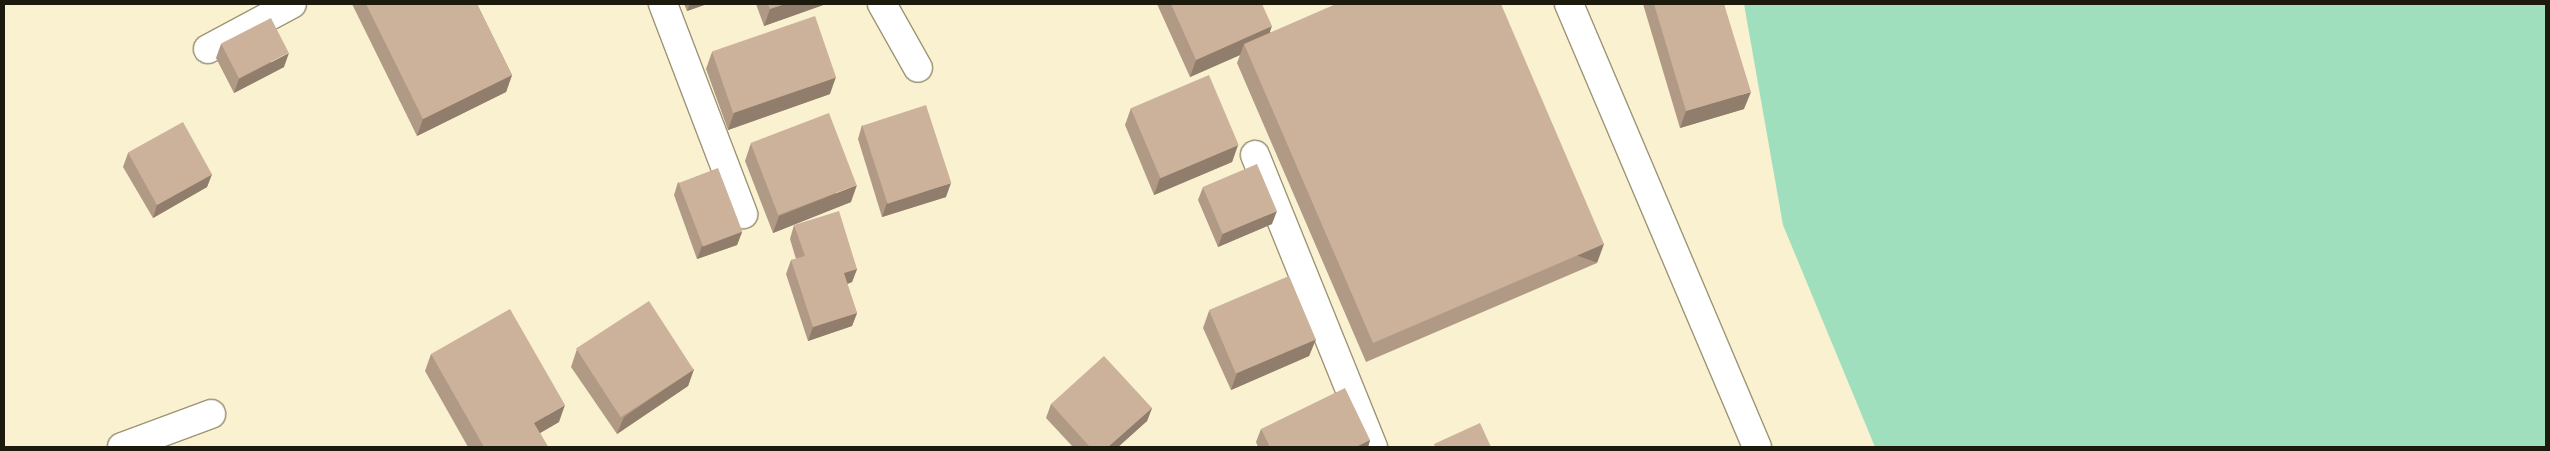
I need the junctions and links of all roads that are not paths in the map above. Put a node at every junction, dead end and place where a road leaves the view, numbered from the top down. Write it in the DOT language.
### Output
graph roads {
  1 [pos="292,4"];
  2 [pos="663,4"];
  3 [pos="882,4"];
  4 [pos="1569,4"];
  5 [pos="208,49"];
  6 [pos="918,68"];
  7 [pos="1255,155"];
  8 [pos="743,214"];
  9 [pos="211,414"];
  10 [pos="122,447"];
  11 [pos="1373,447"];
  12 [pos="1757,447"];
  1 -- 5 [label="street"];
  2 -- 8 [label="street"];
  3 -- 6 [label="street"];
  4 -- 12 [label="street"];
  7 -- 11 [label="street"];
  9 -- 10 [label="street"];
}
